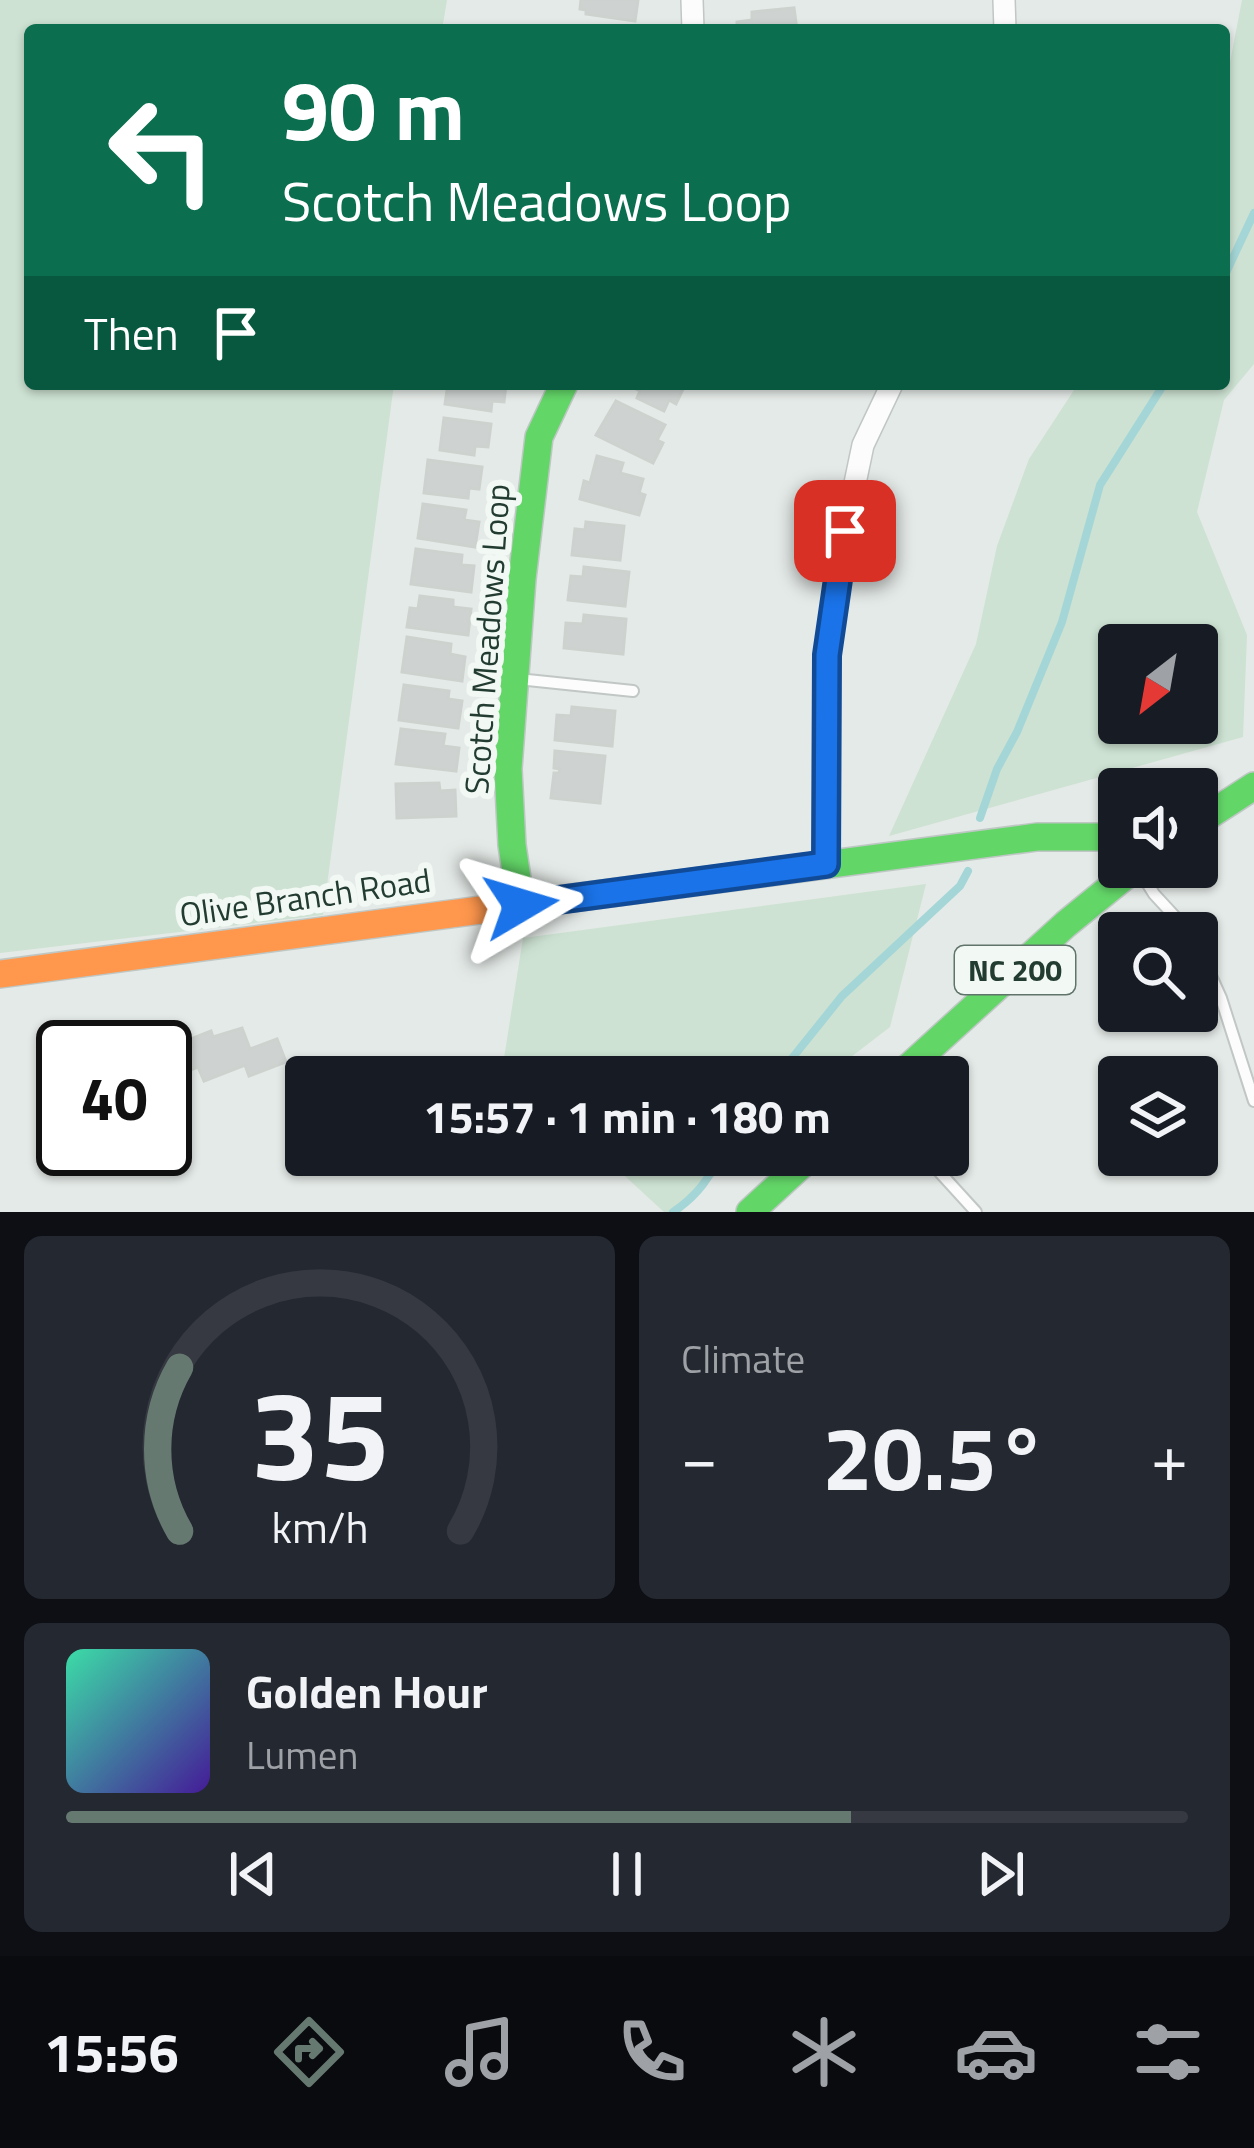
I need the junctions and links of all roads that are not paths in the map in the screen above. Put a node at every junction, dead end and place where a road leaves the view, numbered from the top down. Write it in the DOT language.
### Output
graph roads {
  1 [pos="561,390"];
  2 [pos="889,390"];
  3 [pos="514,679"];
  4 [pos="633,691"];
  5 [pos="1254,786"];
  6 [pos="1218,809"];
  7 [pos="1098,836"];
  8 [pos="826,864"];
  9 [pos="1111,888"];
  10 [pos="1150,888"];
  11 [pos="521,905"];
  12 [pos="1171,912"];
  13 [pos="0,974"];
  14 [pos="1218,991"];
  15 [pos="921,1056"];
  16 [pos="1254,1101"];
  17 [pos="789,1176"];
  18 [pos="943,1176"];
  19 [pos="750,1212"];
  20 [pos="976,1212"];
  1 -- 3 [label="street, Scotch Meadows Loop"];
  2 -- 8 [label="street"];
  3 -- 4 [label="lane"];
  3 -- 11 [label="street, Scotch Meadows Loop"];
  5 -- 6 [label="street"];
  7 -- 8 [label="street, Olive Branch Road"];
  8 -- 11 [label="street, Olive Branch Road"];
  9 -- 15 [label="street, NC 200"];
  10 -- 12 [label="lane"];
  11 -- 13 [label="street, Olive Branch Road"];
  14 -- 16 [label="lane"];
  17 -- 19 [label="street"];
  18 -- 20 [label="lane"];
}
